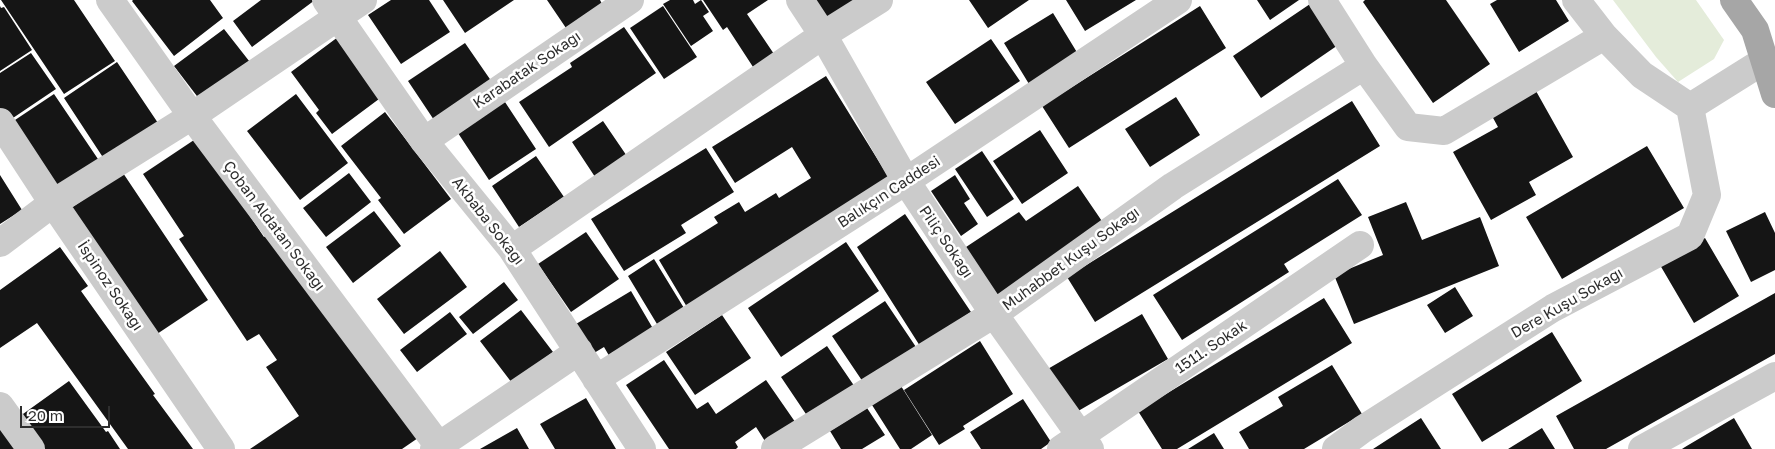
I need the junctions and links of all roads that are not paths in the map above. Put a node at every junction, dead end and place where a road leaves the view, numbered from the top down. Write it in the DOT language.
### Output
graph roads {
  1 [pos="110,0"];
  2 [pos="363,0"];
  3 [pos="630,0"];
  4 [pos="800,0"];
  5 [pos="879,0"];
  6 [pos="1178,0"];
  7 [pos="1322,0"];
  8 [pos="1576,0"];
  9 [pos="1734,0"];
  10 [pos="332,9"];
  11 [pos="823,35"];
  12 [pos="1604,36"];
  13 [pos="1765,60"];
  14 [pos="1364,66"];
  15 [pos="1775,94"];
  16 [pos="1690,107"];
  17 [pos="192,116"];
  18 [pos="0,122"];
  19 [pos="424,140"];
  20 [pos="906,181"];
  21 [pos="53,203"];
  22 [pos="0,243"];
  23 [pos="1360,245"];
  24 [pos="512,249"];
  25 [pos="994,314"];
  26 [pos="579,351"];
  27 [pos="1775,376"];
  28 [pos="596,379"];
  29 [pos="0,406"];
  30 [pos="1078,444"];
  31 [pos="438,448"];
  32 [pos="31,449"];
  33 [pos="221,449"];
  34 [pos="642,449"];
  35 [pos="775,449"];
  36 [pos="1336,449"];
  37 [pos="1642,449"];
  1 -- 17 [label="street, Çoban Aldatan Sokağı"];
  2 -- 10 [label="street"];
  3 -- 19 [label="street, Karabatak Sokağı"];
  4 -- 11 [label="street, Piliç Sokağı"];
  5 -- 11 [label="street"];
  6 -- 20 [label="street, Balıkçın Caddesi"];
  7 -- 14 [label="street"];
  8 -- 12 [label="street"];
  9 -- 13 [label="main road"];
  10 -- 17 [label="street"];
  10 -- 19 [label="street, Akbaba Sokağı"];
  11 -- 20 [label="street, Piliç Sokağı"];
  11 -- 24 [label="street"];
  12 -- 14 [label="street"];
  12 -- 16 [label="street"];
  13 -- 15 [label="main road"];
  13 -- 16 [label="street"];
  14 -- 25 [label="street, Muhabbet Kuşu Sokağı"];
  16 -- 36 [label="street, Dere Kuşu Sokağı"];
  17 -- 21 [label="street"];
  17 -- 31 [label="street, Çoban Aldatan Sokağı"];
  18 -- 21 [label="street, İspinoz Sokağı"];
  19 -- 24 [label="street, Akbaba Sokağı"];
  20 -- 25 [label="street, Piliç Sokağı"];
  20 -- 28 [label="street, Balıkçın Caddesi"];
  21 -- 22 [label="street"];
  21 -- 33 [label="street, İspinoz Sokağı"];
  23 -- 30 [label="street, 1511. Sokak"];
  24 -- 26 [label="street, Akbaba Sokağı"];
  25 -- 30 [label="street, Piliç Sokağı"];
  25 -- 35 [label="street, Muhabbet Kuşu Sokağı"];
  26 -- 28 [label="street, Akbaba Sokağı"];
  26 -- 31 [label="street"];
  27 -- 37 [label="street"];
  28 -- 34 [label="street, Akbaba Sokağı"];
  29 -- 32 [label="street"];
}
